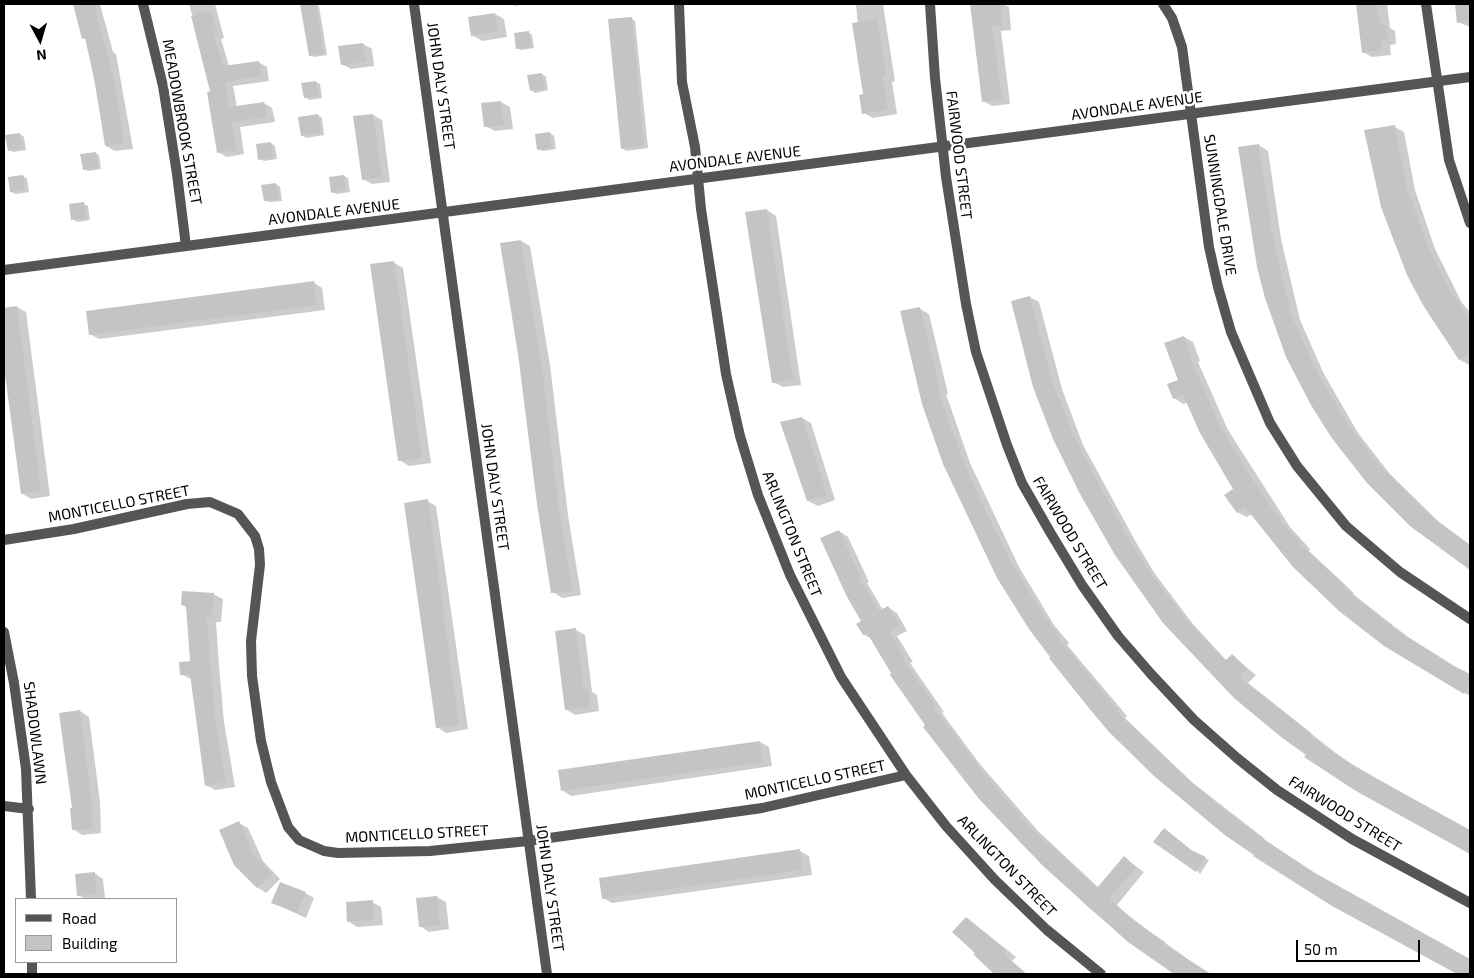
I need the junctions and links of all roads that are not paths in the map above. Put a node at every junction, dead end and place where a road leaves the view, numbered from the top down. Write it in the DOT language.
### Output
graph roads {
  1 [pos="143,4"];
  2 [pos="414,4"];
  3 [pos="679,4"];
  4 [pos="930,4"];
  5 [pos="1163,4"];
  6 [pos="1426,4"];
  7 [pos="1470,77"];
  8 [pos="1437,82"];
  9 [pos="1192,114"];
  10 [pos="942,148"];
  11 [pos="699,178"];
  12 [pos="443,212"];
  13 [pos="1470,223"];
  14 [pos="186,246"];
  15 [pos="4,270"];
  16 [pos="4,540"];
  17 [pos="1470,619"];
  18 [pos="4,632"];
  19 [pos="906,775"];
  20 [pos="4,806"];
  21 [pos="29,808"];
  22 [pos="528,841"];
  23 [pos="31,898"];
  24 [pos="1470,903"];
  25 [pos="547,974"];
  26 [pos="1101,974"];
  1 -- 14 [label="street, MEADOWBROOK STREET"];
  2 -- 12 [label="street, JOHN DALY STREET"];
  3 -- 11 [label="street, ARLINGTON STREET"];
  4 -- 10 [label="street, FAIRWOOD STREET"];
  5 -- 9 [label="street, SUNNINGDALE DRIVE"];
  6 -- 8 [label="street"];
  7 -- 8 [label="street, AVONDALE AVENUE"];
  8 -- 9 [label="street, AVONDALE AVENUE"];
  8 -- 13 [label="street"];
  9 -- 10 [label="street, AVONDALE AVENUE"];
  9 -- 17 [label="street, SUNNINGDALE DRIVE"];
  10 -- 11 [label="street, AVONDALE AVENUE"];
  10 -- 24 [label="street, FAIRWOOD STREET"];
  11 -- 12 [label="street, AVONDALE AVENUE"];
  11 -- 19 [label="street, ARLINGTON STREET"];
  12 -- 14 [label="street, AVONDALE AVENUE"];
  12 -- 22 [label="street, JOHN DALY STREET"];
  14 -- 15 [label="street, AVONDALE AVENUE"];
  16 -- 22 [label="street, MONTICELLO STREET"];
  18 -- 21 [label="street, SHADOWLAWN"];
  19 -- 22 [label="street, MONTICELLO STREET"];
  19 -- 26 [label="street, ARLINGTON STREET"];
  20 -- 21 [label="street"];
  21 -- 23 [label="street, SHADOWLAWN"];
  22 -- 25 [label="street, JOHN DALY STREET"];
}
